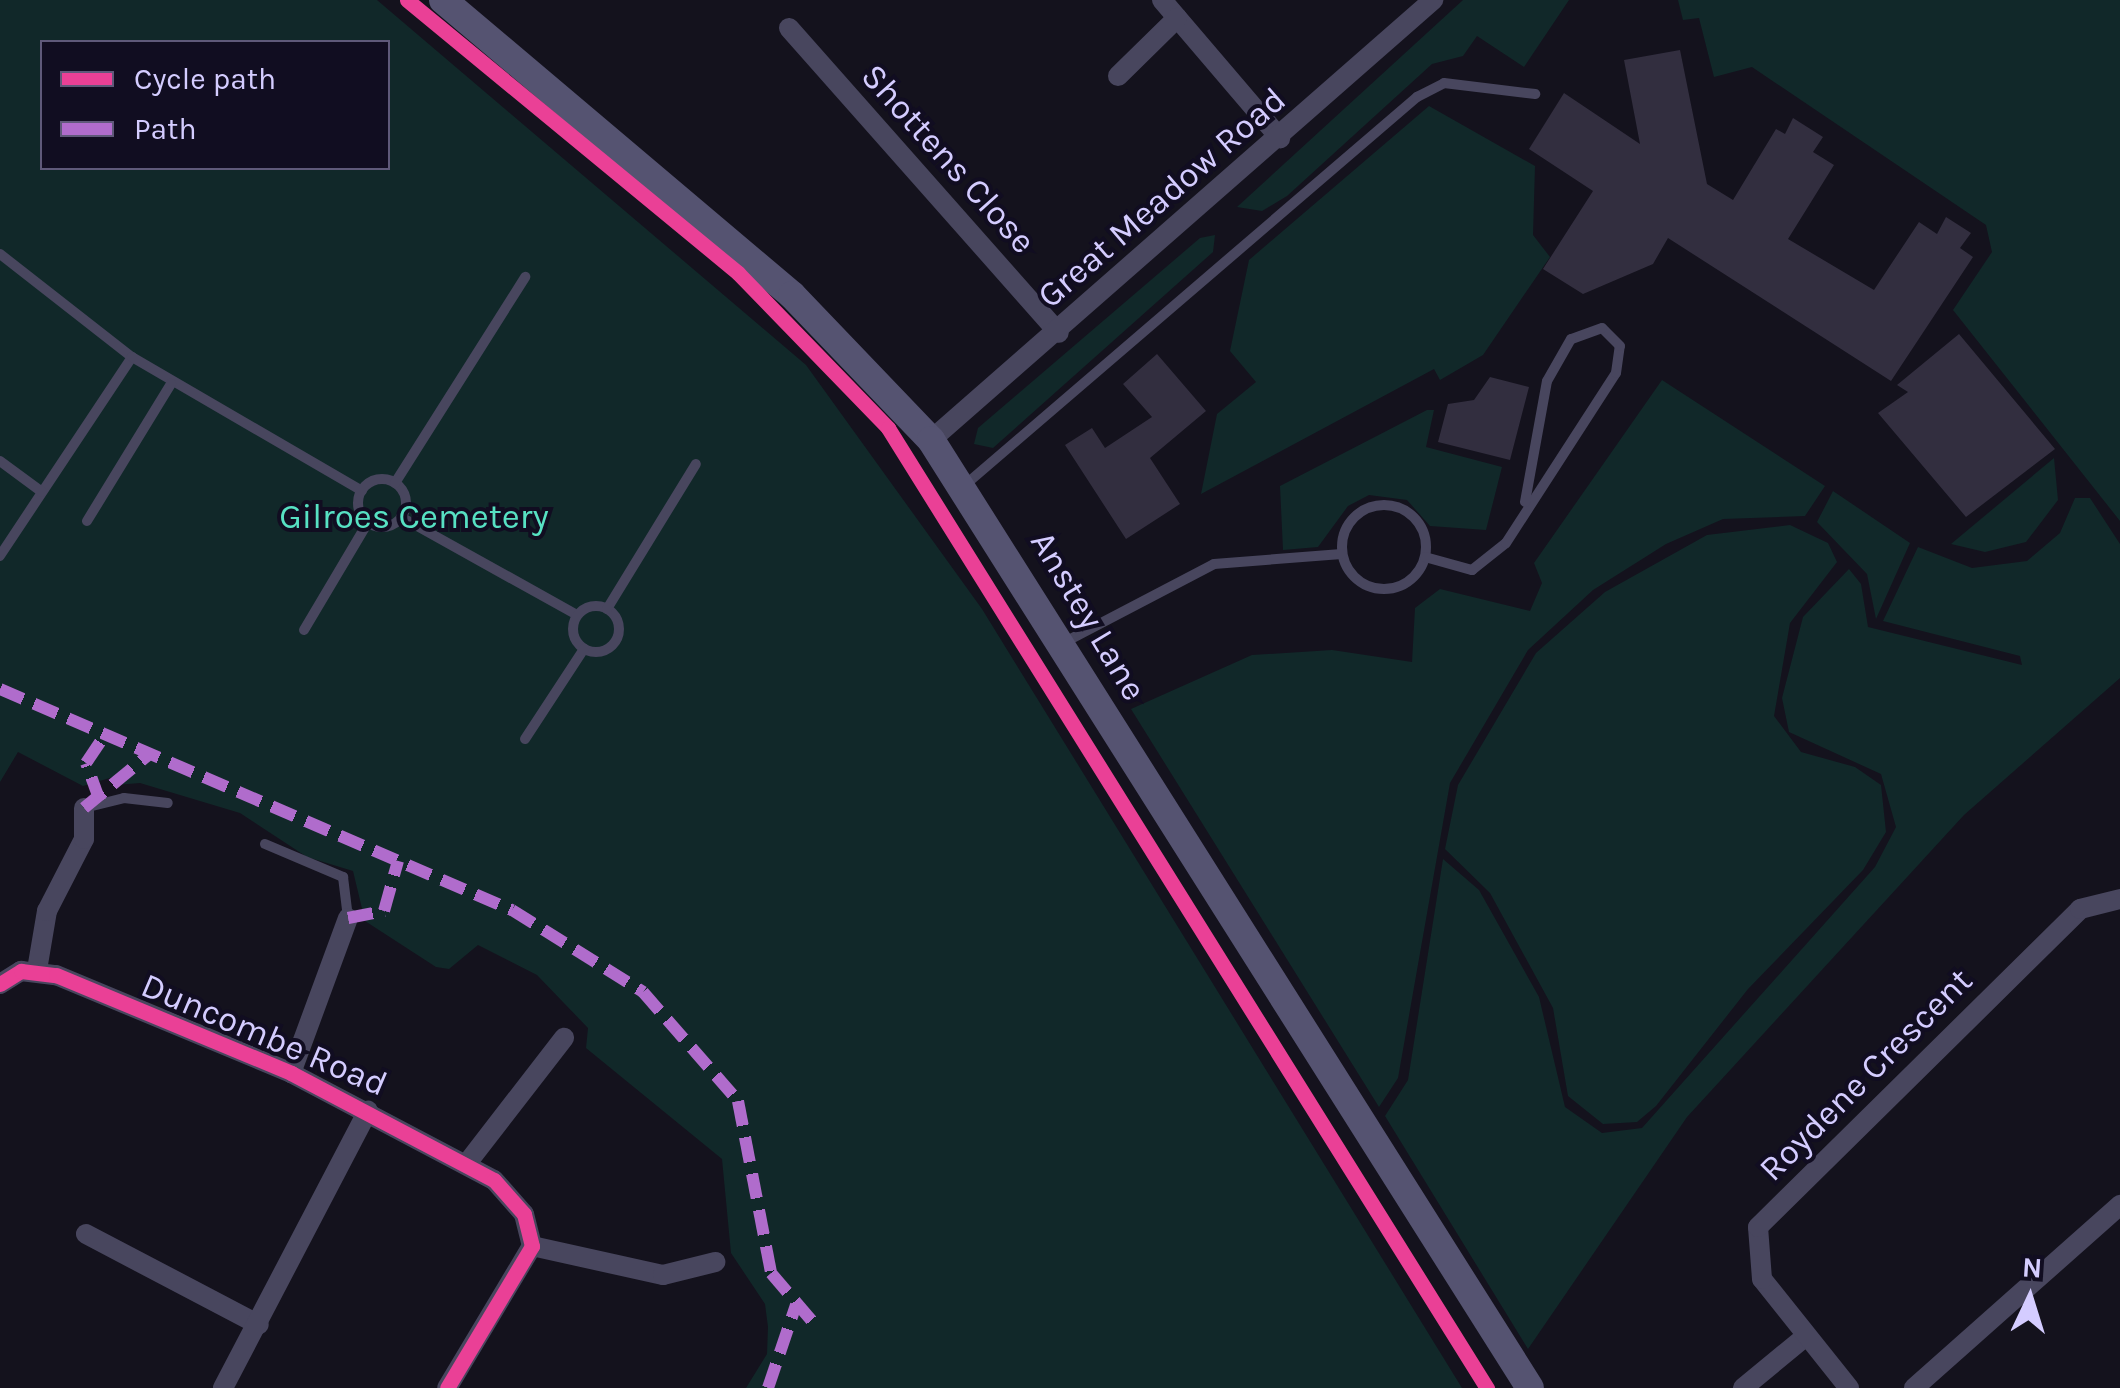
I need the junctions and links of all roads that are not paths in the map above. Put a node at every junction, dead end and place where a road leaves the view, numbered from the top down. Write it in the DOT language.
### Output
graph roads {
  1 [pos="443,0"];
  2 [pos="1162,0"];
  3 [pos="1432,0"];
  4 [pos="1177,18"];
  5 [pos="789,28"];
  6 [pos="1118,76"];
  7 [pos="1535,94"];
  8 [pos="1280,138"];
  9 [pos="0,254"];
  10 [pos="525,277"];
  11 [pos="1059,332"];
  12 [pos="132,357"];
  13 [pos="170,384"];
  14 [pos="931,440"];
  15 [pos="0,461"];
  16 [pos="696,464"];
  17 [pos="396,484"];
  18 [pos="965,486"];
  19 [pos="362,490"];
  20 [pos="42,492"];
  21 [pos="1524,502"];
  22 [pos="401,517"];
  23 [pos="87,521"];
  24 [pos="368,522"];
  25 [pos="1342,554"];
  26 [pos="0,556"];
  27 [pos="1424,557"];
  28 [pos="607,609"];
  29 [pos="577,615"];
  30 [pos="304,630"];
  31 [pos="1060,645"];
  32 [pos="584,649"];
  33 [pos="525,739"];
  34 [pos="168,804"];
  35 [pos="84,808"];
  36 [pos="265,844"];
  37 [pos="2120,899"];
  38 [pos="348,918"];
  39 [pos="38,970"];
  40 [pos="0,984"];
  41 [pos="564,1038"];
  42 [pos="291,1073"];
  43 [pos="368,1111"];
  44 [pos="468,1162"];
  45 [pos="2120,1205"];
  46 [pos="86,1234"];
  47 [pos="532,1246"];
  48 [pos="716,1262"];
  49 [pos="259,1325"];
  50 [pos="1806,1336"];
  51 [pos="223,1388"];
  52 [pos="447,1388"];
  53 [pos="1530,1388"];
  54 [pos="1743,1388"];
  55 [pos="1848,1388"];
  56 [pos="1914,1388"];
  1 -- 14 [label="main road, Anstey Lane"];
  2 -- 4 [label="street"];
  3 -- 8 [label="street, Great Meadow Road"];
  4 -- 6 [label="street"];
  4 -- 8 [label="street"];
  5 -- 11 [label="street, Shottens Close"];
  7 -- 18 [label="lane"];
  8 -- 11 [label="street, Great Meadow Road"];
  9 -- 12 [label="lane"];
  10 -- 17 [label="lane"];
  11 -- 14 [label="street, Great Meadow Road"];
  12 -- 13 [label="lane"];
  12 -- 20 [label="lane"];
  13 -- 19 [label="lane"];
  13 -- 23 [label="lane"];
  14 -- 18 [label="main road, Anstey Lane"];
  15 -- 20 [label="lane"];
  16 -- 28 [label="lane"];
  17 -- 19 [label="lane"];
  17 -- 22 [label="lane"];
  18 -- 31 [label="main road, Anstey Lane"];
  19 -- 24 [label="lane"];
  20 -- 26 [label="lane"];
  21 -- 21 [label="lane"];
  21 -- 27 [label="lane"];
  22 -- 24 [label="lane"];
  22 -- 29 [label="lane"];
  24 -- 30 [label="lane"];
  25 -- 27 [label="lane"];
  25 -- 27 [label="lane"];
  25 -- 31 [label="lane"];
  28 -- 29 [label="lane"];
  28 -- 32 [label="lane"];
  29 -- 32 [label="lane"];
  31 -- 53 [label="main road, Anstey Lane"];
  32 -- 33 [label="lane"];
  34 -- 35 [label="lane"];
  35 -- 39 [label="street"];
  36 -- 38 [label="lane"];
  37 -- 50 [label="street, Roydene Crescent"];
  38 -- 42 [label="street"];
  39 -- 40 [label="street"];
  39 -- 42 [label="street, Duncombe Road"];
  41 -- 44 [label="street"];
  42 -- 43 [label="street, Duncombe Road"];
  43 -- 44 [label="street, Duncombe Road"];
  43 -- 49 [label="street"];
  44 -- 47 [label="street, Duncombe Road"];
  45 -- 56 [label="street"];
  46 -- 49 [label="street"];
  47 -- 48 [label="street"];
  47 -- 52 [label="street"];
  49 -- 51 [label="street"];
  50 -- 54 [label="street"];
  50 -- 55 [label="street, Roydene Crescent"];
}
